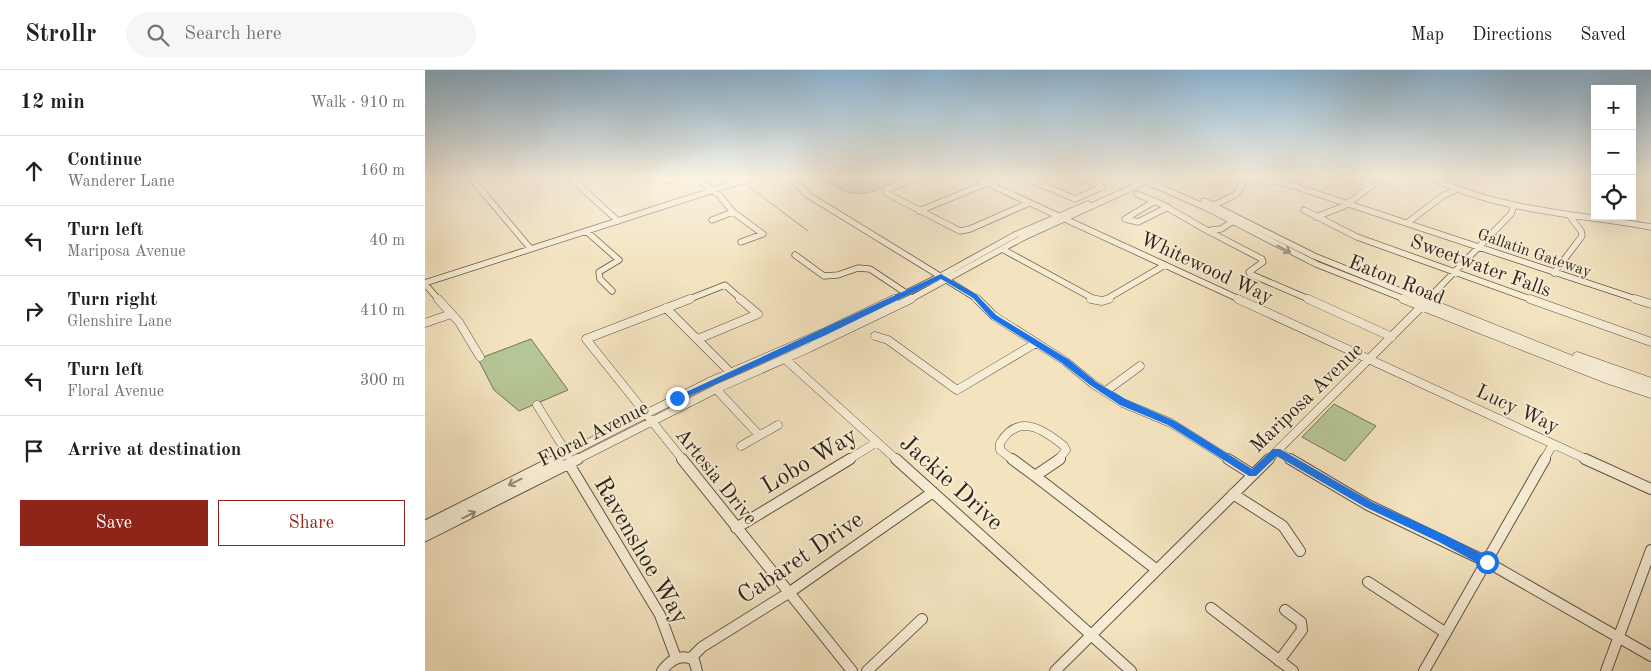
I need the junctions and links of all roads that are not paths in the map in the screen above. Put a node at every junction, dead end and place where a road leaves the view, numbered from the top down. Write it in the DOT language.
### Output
graph roads {
  1 [pos="495,206"];
  2 [pos="602,206"];
  3 [pos="664,206"];
  4 [pos="728,206"];
  5 [pos="825,206"];
  6 [pos="909,206"];
  7 [pos="931,206"];
  8 [pos="1022,206"];
  9 [pos="1036,206"];
  10 [pos="1088,206"];
  11 [pos="1147,206"];
  12 [pos="1340,206"];
  13 [pos="1356,206"];
  14 [pos="1429,206"];
  15 [pos="1504,206"];
  16 [pos="1168,207"];
  17 [pos="1211,207"];
  18 [pos="1513,208"];
  19 [pos="1304,210"];
  20 [pos="919,211"];
  21 [pos="733,212"];
  22 [pos="1569,215"];
  23 [pos="1316,217"];
  24 [pos="1062,218"];
  25 [pos="711,220"];
  26 [pos="618,221"];
  27 [pos="1233,221"];
  28 [pos="1407,223"];
  29 [pos="1651,228"];
  30 [pos="586,230"];
  31 [pos="1210,230"];
  32 [pos="741,242"];
  33 [pos="1478,247"];
  34 [pos="530,248"];
  35 [pos="1002,249"];
  36 [pos="795,255"];
  37 [pos="1165,265"];
  38 [pos="1453,272"];
  39 [pos="1554,273"];
  40 [pos="945,278"];
  41 [pos="425,284"];
  42 [pos="612,292"];
  43 [pos="906,293"];
  44 [pos="1425,302"];
  45 [pos="1651,304"];
  46 [pos="666,308"];
  47 [pos="451,314"];
  48 [pos="425,323"];
  49 [pos="875,336"];
  50 [pos="1392,337"];
  51 [pos="698,339"];
  52 [pos="1651,342"];
  53 [pos="1036,343"];
  54 [pos="480,357"];
  55 [pos="785,359"];
  56 [pos="1369,360"];
  57 [pos="1140,366"];
  58 [pos="730,372"];
  59 [pos="1651,382"];
  60 [pos="1651,388"];
  61 [pos="716,389"];
  62 [pos="1106,392"];
  63 [pos="1651,394"];
  64 [pos="537,405"];
  65 [pos="645,414"];
  66 [pos="651,421"];
  67 [pos="778,425"];
  68 [pos="759,435"];
  69 [pos="877,442"];
  70 [pos="1553,444"];
  71 [pos="741,446"];
  72 [pos="1277,451"];
  73 [pos="568,460"];
  74 [pos="1252,474"];
  75 [pos="1035,476"];
  76 [pos="1651,489"];
  77 [pos="933,492"];
  78 [pos="1233,494"];
  79 [pos="425,526"];
  80 [pos="736,528"];
  81 [pos="425,536"];
  82 [pos="1651,550"];
  83 [pos="1300,551"];
  84 [pos="1487,562"];
  85 [pos="1649,563"];
  86 [pos="1157,570"];
  87 [pos="1368,582"];
  88 [pos="790,592"];
  89 [pos="1211,608"];
  90 [pos="1285,610"];
  91 [pos="922,620"];
  92 [pos="1446,633"];
  93 [pos="1091,635"];
  94 [pos="1618,637"];
  95 [pos="1651,656"];
  96 [pos="676,658"];
  97 [pos="691,658"];
  98 [pos="1279,661"];
  99 [pos="662,671"];
  100 [pos="697,671"];
  101 [pos="852,671"];
  102 [pos="867,671"];
  103 [pos="1055,671"];
  104 [pos="1131,671"];
  105 [pos="1293,671"];
  106 [pos="1424,671"];
  107 [pos="1606,671"];
  1 -- 34 [label="street"];
  2 -- 26 [label="street"];
  3 -- 26 [label="street"];
  4 -- 21 [label="street"];
  5 -- 40 [label="street"];
  6 -- 20 [label="street"];
  7 -- 20 [label="street"];
  8 -- 20 [label="street"];
  9 -- 24 [label="street, Whitewood Way"];
  10 -- 24 [label="street, Floral Avenue"];
  11 -- 16 [label="street"];
  12 -- 23 [label="street"];
  13 -- 28 [label="street, Gallatin Gateway"];
  14 -- 28 [label="street"];
  15 -- 18 [label="street"];
  16 -- 31 [label="street"];
  17 -- 27 [label="street, Eaton Road"];
  18 -- 22 [label="street"];
  18 -- 33 [label="street, Mariposa Avenue"];
  19 -- 23 [label="street, Sweetwater Falls"];
  21 -- 25 [label="street"];
  21 -- 32 [label="street"];
  22 -- 29 [label="street"];
  22 -- 39 [label="street"];
  23 -- 38 [label="street, Sweetwater Falls"];
  24 -- 35 [label="street, Floral Avenue"];
  24 -- 37 [label="street, Whitewood Way"];
  24 -- 40 [label="street, Floral Avenue"];
  26 -- 30 [label="street"];
  27 -- 31 [label="street"];
  27 -- 44 [label="street, Eaton Road, one-way"];
  27 -- 44 [label="street, Eaton Road"];
  28 -- 33 [label="street, Gallatin Gateway"];
  30 -- 34 [label="street"];
  30 -- 42 [label="street"];
  31 -- 50 [label="street"];
  33 -- 38 [label="street, Mariposa Avenue"];
  33 -- 39 [label="street, Gallatin Gateway"];
  34 -- 41 [label="street"];
  35 -- 37 [label="street"];
  35 -- 40 [label="street, Floral Avenue"];
  36 -- 43 [label="street"];
  37 -- 56 [label="street, Whitewood Way"];
  38 -- 44 [label="street, Mariposa Avenue"];
  38 -- 52 [label="street, Sweetwater Falls"];
  39 -- 45 [label="street, Gallatin Gateway"];
  40 -- 43 [label="street, Floral Avenue"];
  40 -- 53 [label="street"];
  40 -- 55 [label="street, Floral Avenue"];
  41 -- 47 [label="street"];
  43 -- 58 [label="street, Floral Avenue"];
  44 -- 50 [label="street, Mariposa Avenue"];
  44 -- 59 [label="street, Eaton Road"];
  44 -- 60 [label="street, Eaton Road"];
  44 -- 63 [label="street, Eaton Road"];
  46 -- 51 [label="street"];
  46 -- 51 [label="street, Artesia Drive"];
  46 -- 65 [label="street, Artesia Drive"];
  47 -- 48 [label="street"];
  47 -- 54 [label="street"];
  49 -- 53 [label="street"];
  50 -- 56 [label="street, Mariposa Avenue"];
  51 -- 58 [label="street"];
  53 -- 62 [label="street"];
  55 -- 61 [label="street, Floral Avenue"];
  55 -- 69 [label="street, Jackie Drive"];
  56 -- 70 [label="street, Lucy Way"];
  56 -- 72 [label="street, Mariposa Avenue"];
  57 -- 62 [label="street"];
  58 -- 65 [label="street, Floral Avenue"];
  61 -- 66 [label="street, Floral Avenue"];
  61 -- 68 [label="street"];
  62 -- 74 [label="street"];
  64 -- 73 [label="street, Ravenshoe Way"];
  65 -- 66 [label="street, Artesia Drive"];
  65 -- 73 [label="street, Floral Avenue"];
  66 -- 73 [label="street, Floral Avenue"];
  66 -- 80 [label="street, Artesia Drive"];
  67 -- 68 [label="street"];
  68 -- 71 [label="street"];
  69 -- 77 [label="street, Jackie Drive"];
  69 -- 80 [label="street, Lobo Way"];
  70 -- 76 [label="street, Lucy Way"];
  70 -- 84 [label="street"];
  72 -- 74 [label="street, Mariposa Avenue"];
  72 -- 84 [label="street"];
  73 -- 79 [label="street, Floral Avenue, one-way"];
  81 -- 73 [label="street, Floral Avenue, one-way"];
  73 -- 96 [label="street, Ravenshoe Way"];
  74 -- 78 [label="street, Mariposa Avenue"];
  75 -- 75 [label="street"];
  75 -- 86 [label="street"];
  77 -- 88 [label="street, Cabaret Drive"];
  77 -- 93 [label="street, Jackie Drive"];
  78 -- 83 [label="street"];
  78 -- 86 [label="street, Mariposa Avenue"];
  80 -- 88 [label="street, Artesia Drive"];
  82 -- 85 [label="street"];
  84 -- 92 [label="street"];
  84 -- 94 [label="street"];
  85 -- 94 [label="street"];
  86 -- 93 [label="street, Mariposa Avenue"];
  87 -- 92 [label="street"];
  88 -- 97 [label="street, Cabaret Drive"];
  88 -- 101 [label="street, Artesia Drive"];
  89 -- 98 [label="street"];
  90 -- 98 [label="street"];
  91 -- 102 [label="street"];
  92 -- 106 [label="street"];
  93 -- 103 [label="street, Mariposa Avenue"];
  93 -- 104 [label="street, Jackie Drive"];
  94 -- 95 [label="street"];
  94 -- 107 [label="street"];
  96 -- 97 [label="street"];
  96 -- 99 [label="street"];
  97 -- 100 [label="street"];
  98 -- 105 [label="street"];
}
